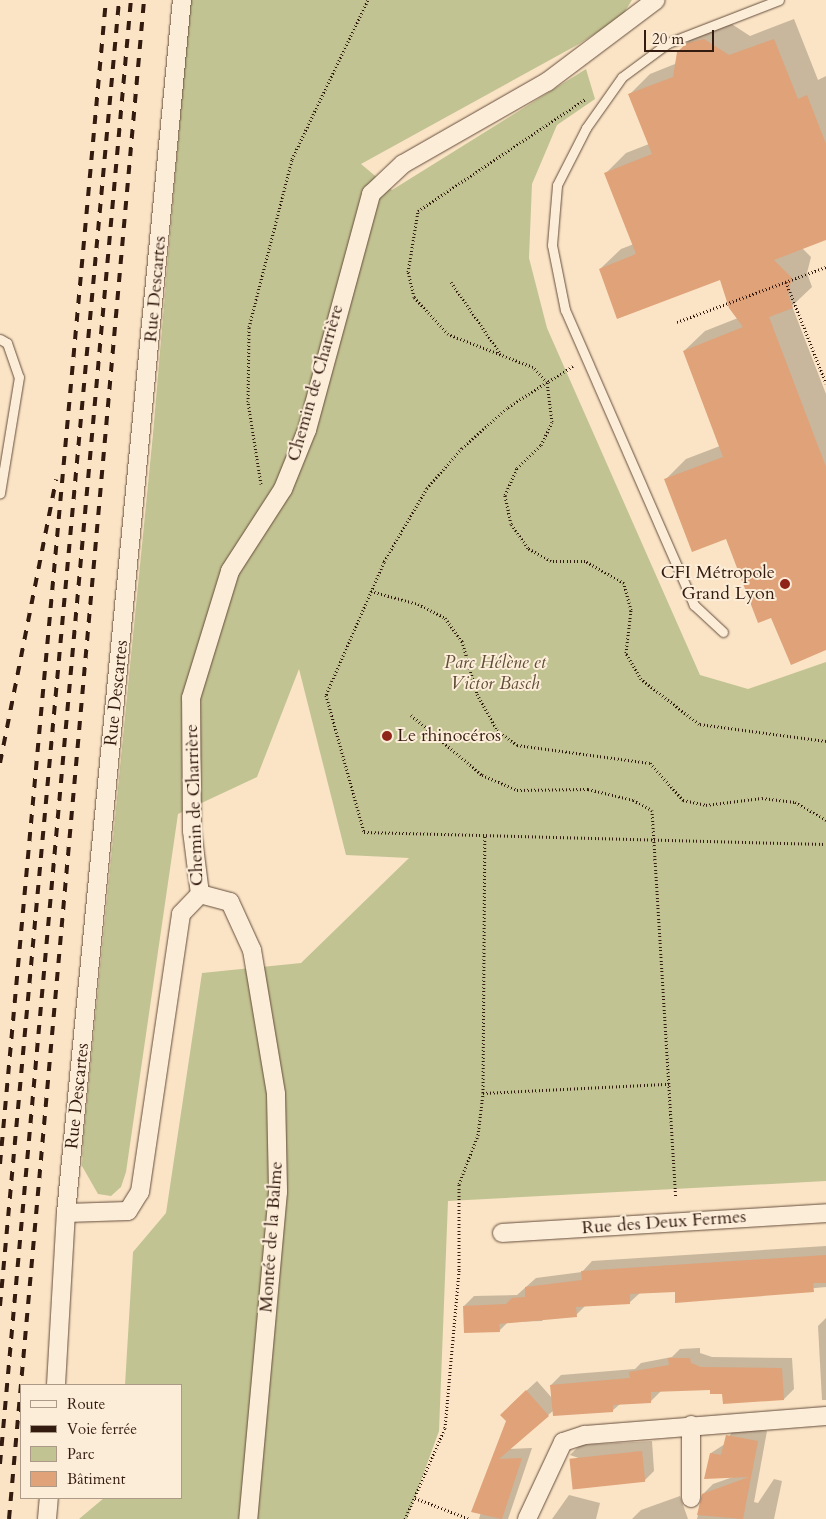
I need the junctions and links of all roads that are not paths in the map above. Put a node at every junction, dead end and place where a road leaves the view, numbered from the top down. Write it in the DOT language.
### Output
graph roads {
  1 [pos="182,0"];
  2 [pos="656,0"];
  3 [pos="779,0"];
  4 [pos="0,340"];
  5 [pos="0,493"];
  6 [pos="723,632"];
  7 [pos="200,894"];
  8 [pos="66,1213"];
  9 [pos="826,1213"];
  10 [pos="502,1233"];
  11 [pos="56,1384"];
  12 [pos="826,1416"];
  13 [pos="691,1426"];
  14 [pos="691,1498"];
  15 [pos="49,1499"];
  16 [pos="47,1519"];
  17 [pos="248,1519"];
  18 [pos="527,1519"];
  1 -- 8 [label="street, Rue Descartes"];
  2 -- 7 [label="street, Chemin de Charrière"];
  3 -- 6 [label="lane"];
  4 -- 5 [label="lane"];
  7 -- 8 [label="street, Chemin de Charrière"];
  7 -- 17 [label="street, Montée de la Balme"];
  8 -- 11 [label="street, Rue Descartes"];
  9 -- 10 [label="street, Rue des Deux Fermes"];
  12 -- 13 [label="street"];
  13 -- 14 [label="street"];
  13 -- 18 [label="street"];
  15 -- 16 [label="street"];
}
